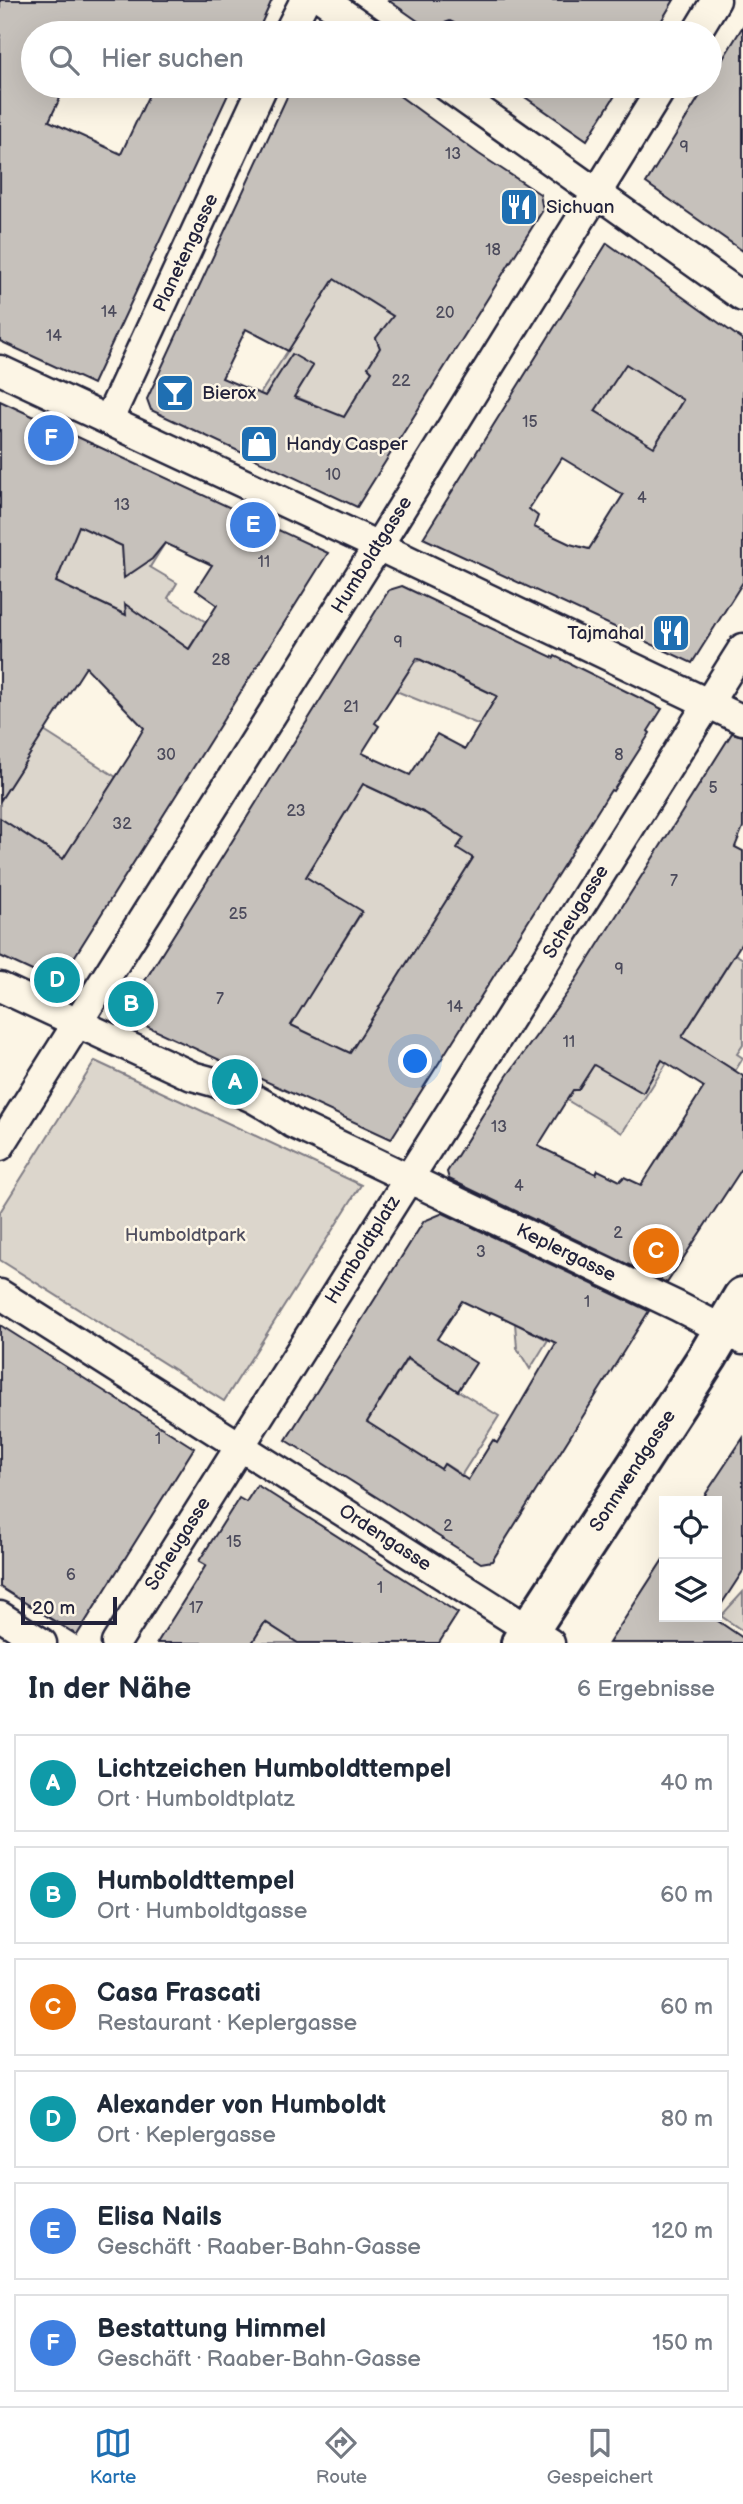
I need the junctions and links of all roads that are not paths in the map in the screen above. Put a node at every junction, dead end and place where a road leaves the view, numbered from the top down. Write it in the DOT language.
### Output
graph roads {
  1 [pos="305,0"];
  2 [pos="324,0"];
  3 [pos="716,0"];
  4 [pos="294,21"];
  5 [pos="354,21"];
  6 [pos="703,21"];
  7 [pos="257,98"];
  8 [pos="463,98"];
  9 [pos="656,98"];
  10 [pos="597,192"];
  11 [pos="743,298"];
  12 [pos="0,370"];
  13 [pos="109,419"];
  14 [pos="378,546"];
  15 [pos="743,648"];
  16 [pos="708,703"];
  17 [pos="743,720"];
  18 [pos="0,987"];
  19 [pos="78,1023"];
  20 [pos="0,1146"];
  21 [pos="409,1177"];
  22 [pos="0,1294"];
  23 [pos="743,1297"];
  24 [pos="733,1335"];
  25 [pos="241,1445"];
  26 [pos="0,1616"];
  27 [pos="533,1639"];
  28 [pos="43,1643"];
  29 [pos="116,1643"];
  1 -- 4 [label="street"];
  2 -- 5 [label="street"];
  3 -- 6 [label="street"];
  7 -- 13 [label="street, Planetengasse"];
  8 -- 10 [label="street"];
  9 -- 10 [label="street, Humboldtgasse"];
  10 -- 11 [label="street"];
  10 -- 14 [label="street, Humboldtgasse"];
  12 -- 13 [label="street"];
  13 -- 14 [label="street"];
  14 -- 16 [label="street"];
  14 -- 19 [label="street, Humboldtgasse"];
  15 -- 16 [label="street, Scheugasse"];
  16 -- 17 [label="street"];
  16 -- 21 [label="street, Scheugasse"];
  18 -- 19 [label="street"];
  19 -- 20 [label="street"];
  19 -- 21 [label="street, Humboldtplatz"];
  21 -- 24 [label="street, Keplergasse"];
  21 -- 25 [label="street, Humboldtplatz"];
  22 -- 25 [label="street"];
  23 -- 24 [label="main road, Sonnwendgasse"];
  24 -- 27 [label="main road, Sonnwendgasse"];
  25 -- 27 [label="street, Ordengasse"];
  25 -- 29 [label="street, Scheugasse"];
  26 -- 28 [label="street"];
}
